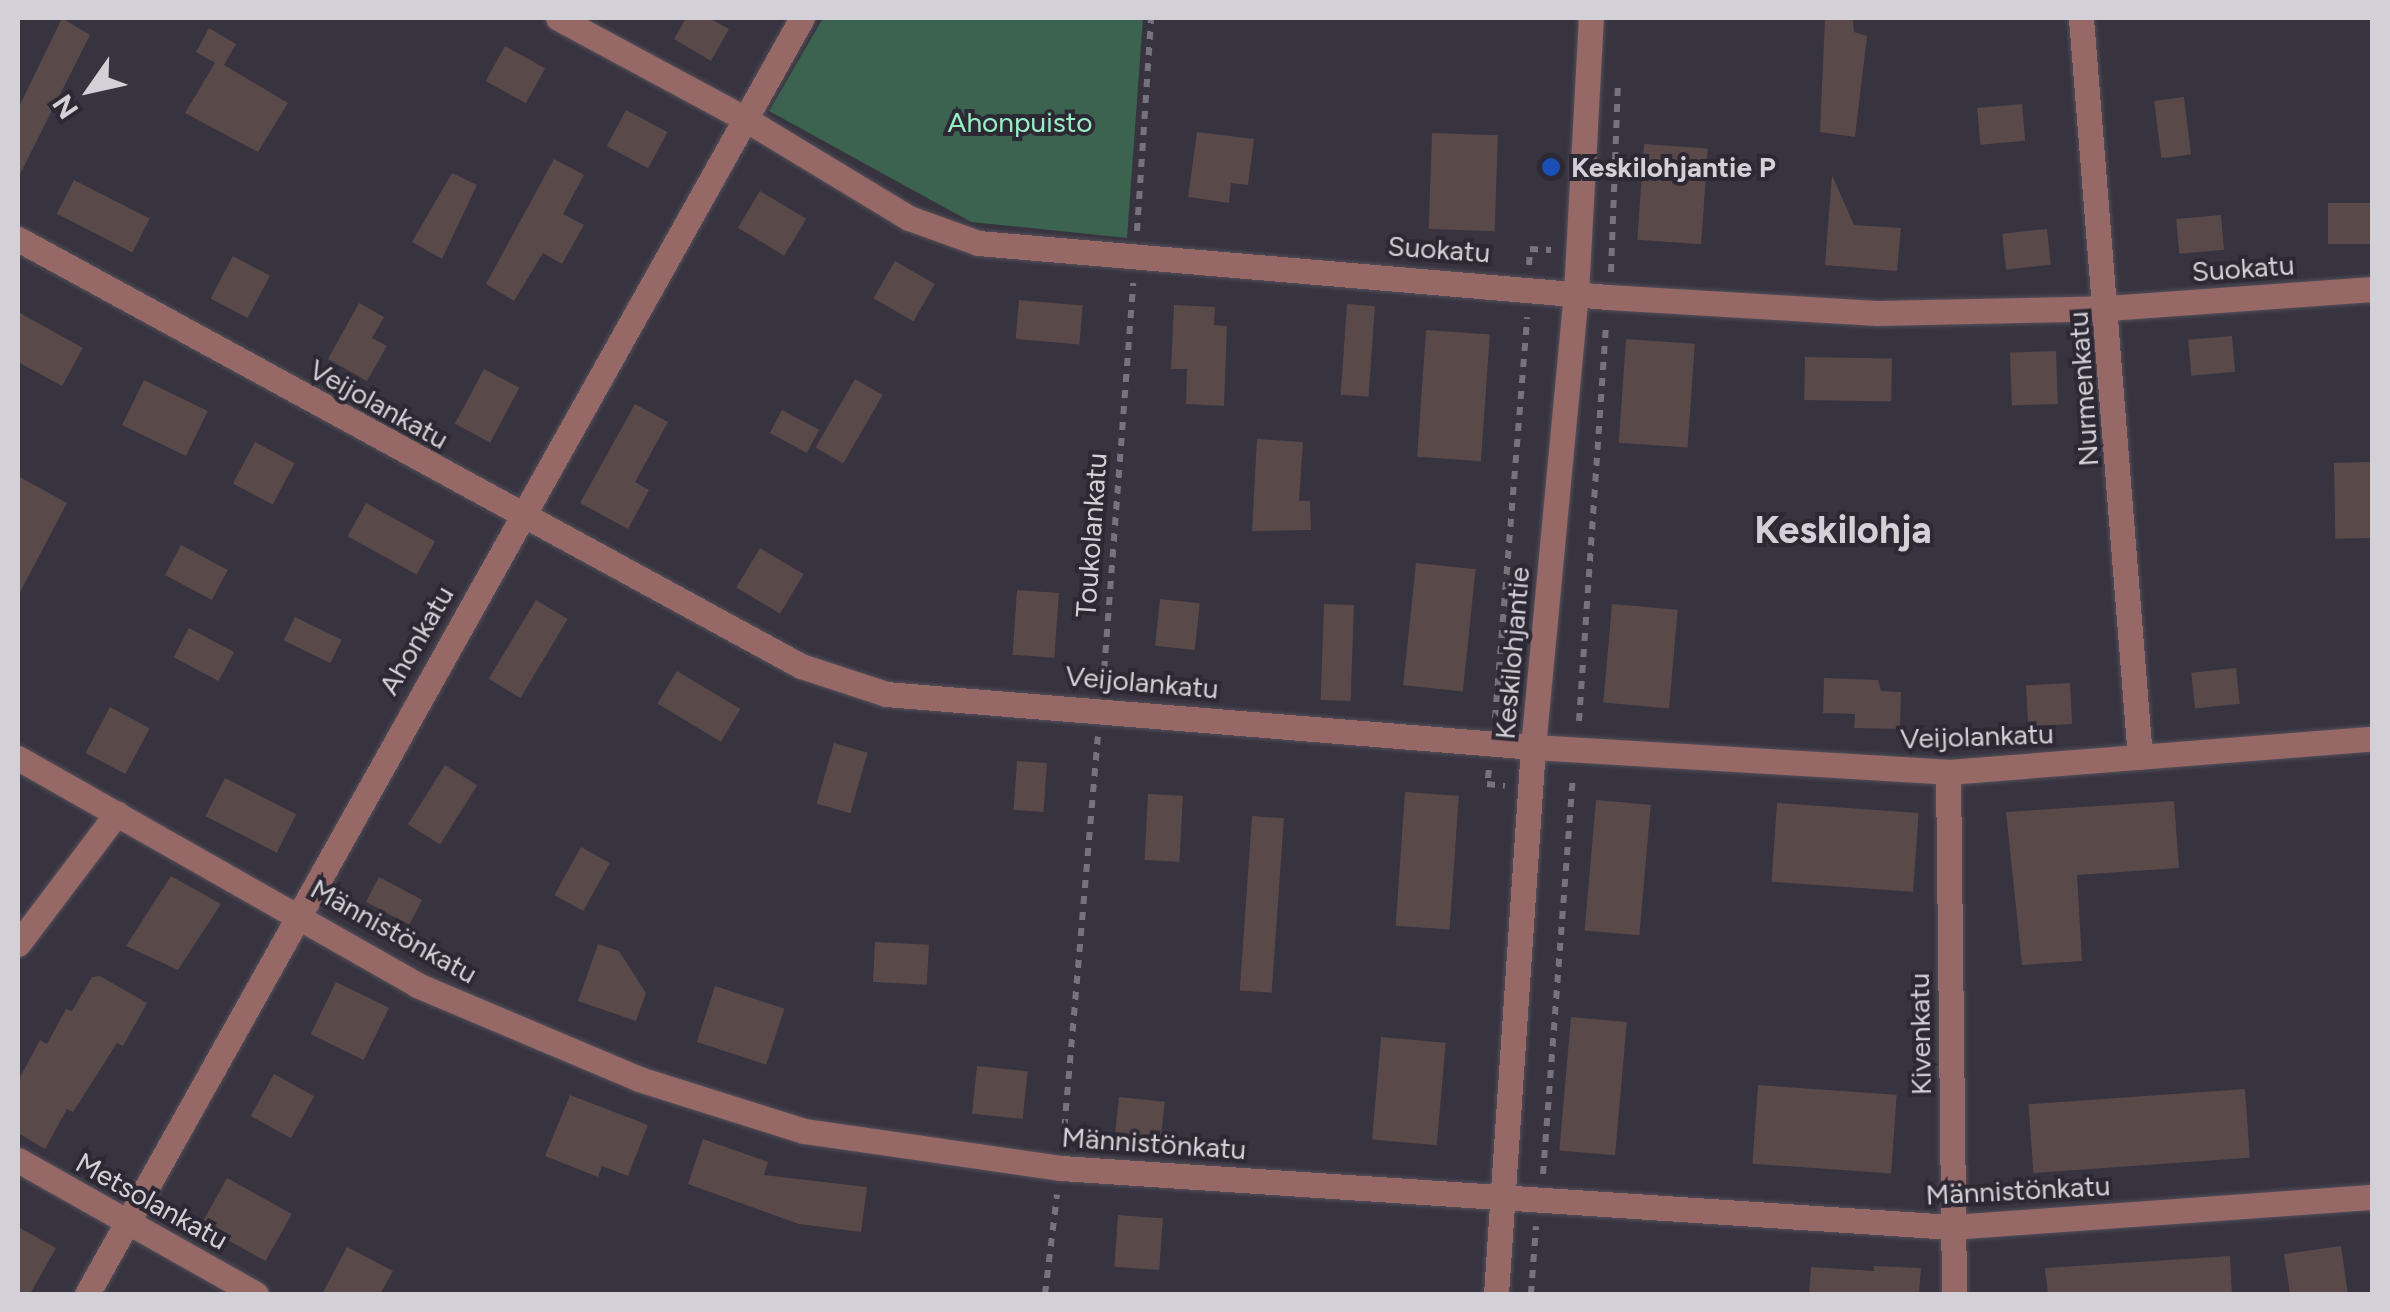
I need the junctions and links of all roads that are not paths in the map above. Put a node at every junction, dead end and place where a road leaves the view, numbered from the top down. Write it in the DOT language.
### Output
graph roads {
  1 [pos="558,18"];
  2 [pos="802,18"];
  3 [pos="1591,18"];
  4 [pos="2080,18"];
  5 [pos="742,116"];
  6 [pos="18,240"];
  7 [pos="2372,289"];
  8 [pos="1576,293"];
  9 [pos="2108,308"];
  10 [pos="521,516"];
  11 [pos="2372,739"];
  12 [pos="1534,747"];
  13 [pos="2140,757"];
  14 [pos="18,758"];
  15 [pos="1948,772"];
  16 [pos="117,813"];
  17 [pos="297,912"];
  18 [pos="18,944"];
  19 [pos="18,1160"];
  20 [pos="1504,1194"];
  21 [pos="2372,1197"];
  22 [pos="128,1222"];
  23 [pos="1952,1228"];
  24 [pos="87,1294"];
  25 [pos="256,1294"];
  26 [pos="1496,1294"];
  27 [pos="1954,1294"];
  1 -- 5 [label="street, Suokatu"];
  2 -- 5 [label="street, Ahonkatu"];
  3 -- 8 [label="street, Keskilohjantie"];
  4 -- 9 [label="street, Nurmenkatu"];
  5 -- 8 [label="street, Suokatu"];
  5 -- 10 [label="street, Ahonkatu"];
  6 -- 10 [label="street, Veijolankatu"];
  7 -- 9 [label="street, Suokatu"];
  8 -- 9 [label="street, Suokatu"];
  8 -- 12 [label="street, Keskilohjantie"];
  9 -- 13 [label="street, Nurmenkatu"];
  10 -- 12 [label="street, Veijolankatu"];
  10 -- 17 [label="street, Ahonkatu"];
  11 -- 13 [label="street, Veijolankatu"];
  12 -- 15 [label="street, Veijolankatu"];
  12 -- 20 [label="street, Keskilohjantie"];
  13 -- 15 [label="street, Veijolankatu"];
  14 -- 16 [label="street, Männistönkatu"];
  15 -- 23 [label="street, Kivenkatu"];
  16 -- 17 [label="street, Männistönkatu"];
  16 -- 18 [label="street"];
  17 -- 20 [label="street, Männistönkatu"];
  17 -- 22 [label="street, Ahonkatu"];
  19 -- 22 [label="street, Metsolankatu"];
  20 -- 23 [label="street, Männistönkatu"];
  20 -- 26 [label="street, Keskilohjantie"];
  21 -- 23 [label="street, Männistönkatu"];
  22 -- 24 [label="street, Ahonkatu"];
  22 -- 25 [label="street, Metsolankatu"];
  23 -- 27 [label="street, Kivenkatu"];
}
